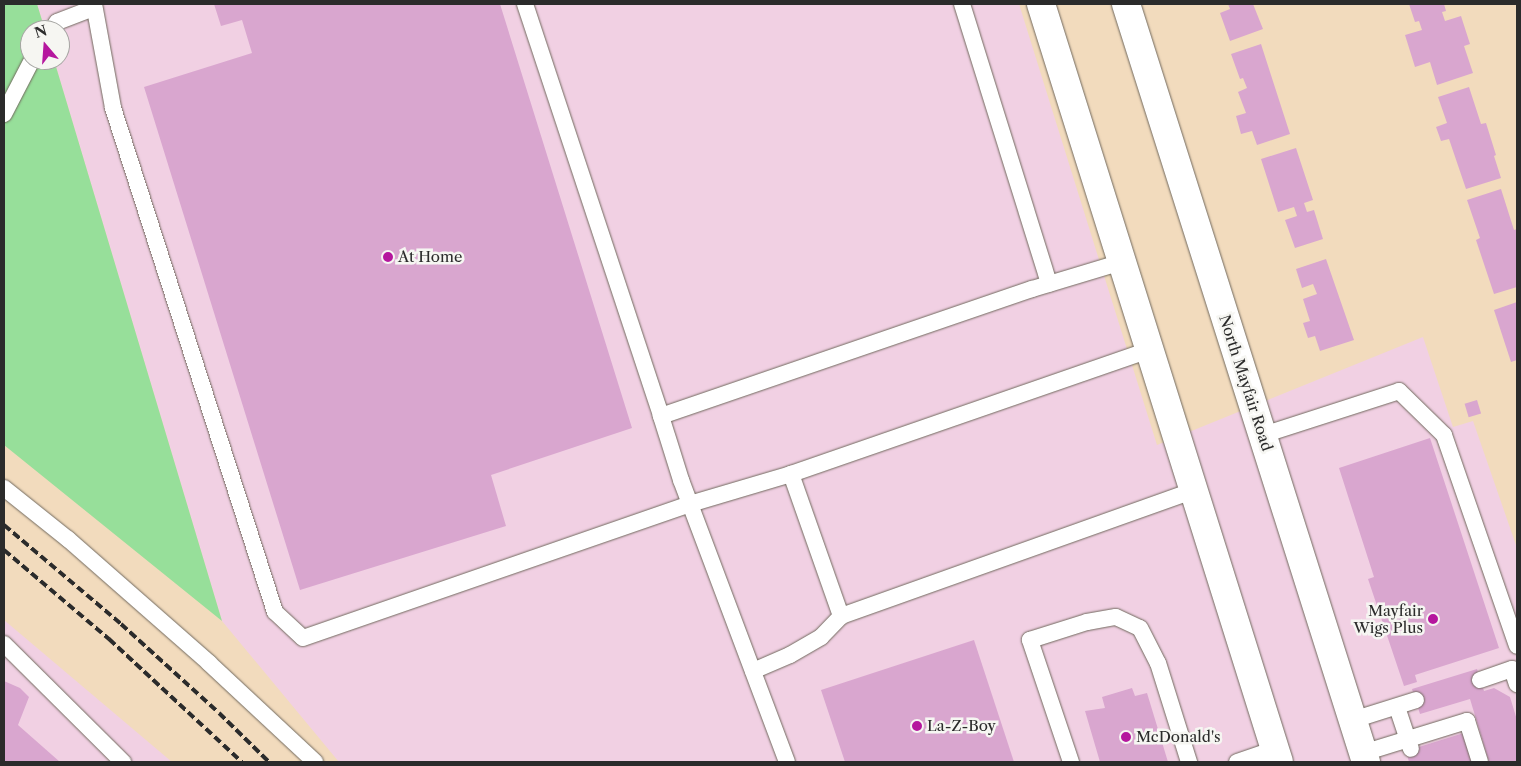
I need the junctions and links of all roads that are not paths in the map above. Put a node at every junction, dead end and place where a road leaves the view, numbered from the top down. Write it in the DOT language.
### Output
graph roads {
  1 [pos="525,4"];
  2 [pos="962,4"];
  3 [pos="1041,4"];
  4 [pos="1126,4"];
  5 [pos="93,6"];
  6 [pos="62,20"];
  7 [pos="27,70"];
  8 [pos="4,114"];
  9 [pos="1122,262"];
  10 [pos="1049,284"];
  11 [pos="1149,350"];
  12 [pos="661,416"];
  13 [pos="1263,435"];
  14 [pos="791,474"];
  15 [pos="4,488"];
  16 [pos="1194,491"];
  17 [pos="690,504"];
  18 [pos="841,616"];
  19 [pos="4,644"];
  20 [pos="1517,646"];
  21 [pos="752,670"];
  22 [pos="1480,680"];
  23 [pos="1517,684"];
  24 [pos="1416,700"];
  25 [pos="1397,706"];
  26 [pos="1353,720"];
  27 [pos="1410,744"];
  28 [pos="1279,758"];
  29 [pos="1364,758"];
  30 [pos="123,762"];
  31 [pos="315,762"];
  32 [pos="787,762"];
  33 [pos="1071,762"];
  34 [pos="1189,762"];
  35 [pos="1237,762"];
  36 [pos="1480,762"];
  1 -- 12 [label="lane"];
  2 -- 10 [label="lane"];
  3 -- 9 [label="main road"];
  4 -- 13 [label="main road, North Mayfair Road"];
  5 -- 6 [label="lane"];
  5 -- 17 [label="lane"];
  7 -- 8 [label="lane"];
  9 -- 10 [label="lane"];
  9 -- 11 [label="main road"];
  10 -- 12 [label="lane"];
  11 -- 14 [label="lane"];
  11 -- 16 [label="main road"];
  12 -- 17 [label="lane"];
  13 -- 20 [label="lane"];
  13 -- 26 [label="main road, North Mayfair Road"];
  14 -- 17 [label="lane"];
  14 -- 18 [label="lane"];
  15 -- 31 [label="lane"];
  16 -- 18 [label="lane"];
  16 -- 28 [label="main road"];
  17 -- 21 [label="lane"];
  18 -- 21 [label="lane"];
  19 -- 30 [label="lane"];
  21 -- 32 [label="lane"];
  22 -- 23 [label="lane"];
  24 -- 25 [label="lane"];
  25 -- 26 [label="lane"];
  25 -- 27 [label="lane"];
  26 -- 29 [label="main road, North Mayfair Road"];
  27 -- 29 [label="lane"];
  27 -- 36 [label="lane"];
  28 -- 35 [label="lane"];
  33 -- 34 [label="lane"];
}
